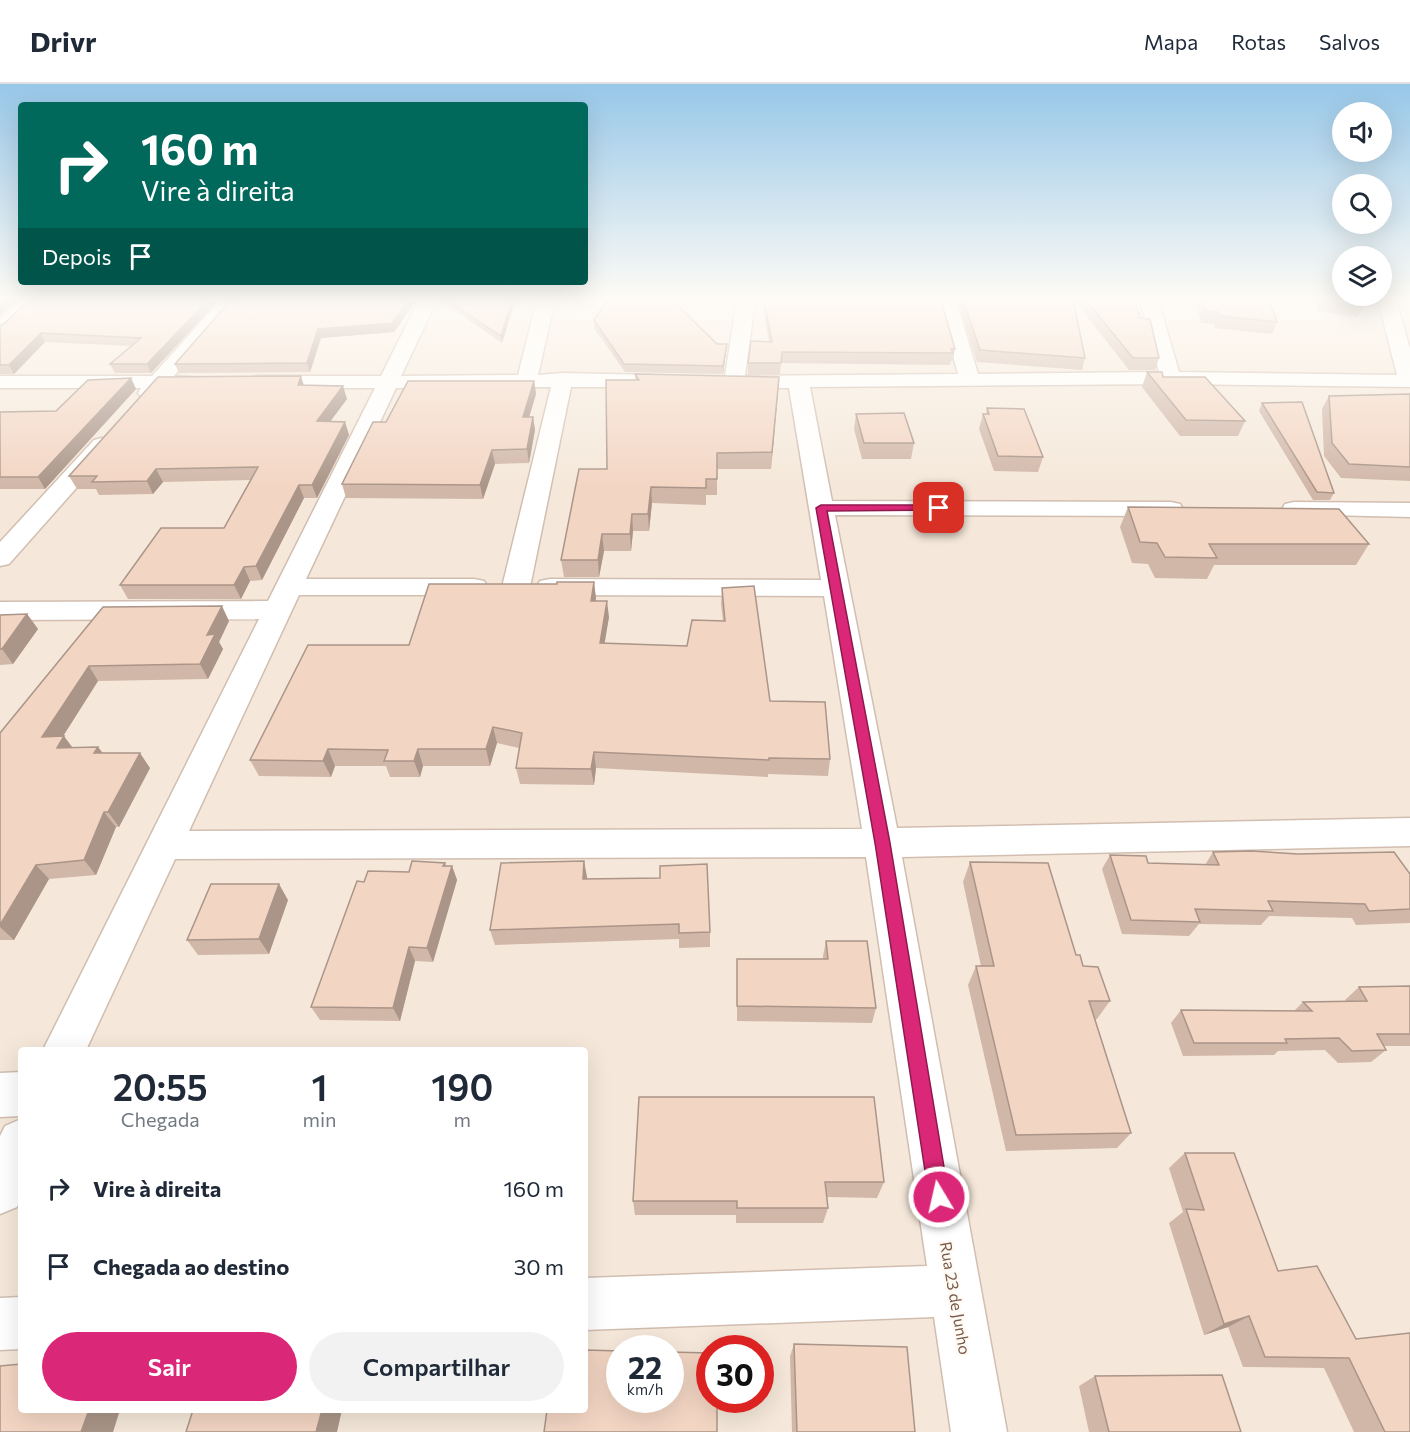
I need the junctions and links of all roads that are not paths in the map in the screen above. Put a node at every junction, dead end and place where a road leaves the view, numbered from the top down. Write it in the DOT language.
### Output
graph roads {
  1 [pos="175,363"];
  2 [pos="399,363"];
  3 [pos="531,363"];
  4 [pos="737,363"];
  5 [pos="965,363"];
  6 [pos="1168,363"];
  7 [pos="1404,363"];
  8 [pos="1172,378"];
  9 [pos="563,379"];
  10 [pos="970,379"];
  11 [pos="527,380"];
  12 [pos="677,381"];
  13 [pos="1409,381"];
  14 [pos="0,382"];
  15 [pos="158,382"];
  16 [pos="216,382"];
  17 [pos="239,382"];
  18 [pos="390,382"];
  19 [pos="711,382"];
  20 [pos="734,382"];
  21 [pos="799,384"];
  22 [pos="134,409"];
  23 [pos="119,426"];
  24 [pos="821,508"];
  25 [pos="1198,509"];
  26 [pos="1269,509"];
  27 [pos="1410,510"];
  28 [pos="0,558"];
  29 [pos="516,587"];
  30 [pos="836,588"];
  31 [pos="284,599"];
  32 [pos="0,611"];
  33 [pos="1395,832"];
  34 [pos="882,843"];
  35 [pos="166,845"];
  36 [pos="1404,868"];
  37 [pos="65,1047"];
  38 [pos="18,1094"];
  39 [pos="0,1095"];
  40 [pos="18,1149"];
  41 [pos="0,1190"];
  42 [pos="954,1291"];
  43 [pos="588,1304"];
  44 [pos="18,1323"];
  45 [pos="0,1324"];
  46 [pos="979,1432"];
  1 -- 15 [label="street"];
  2 -- 18 [label="street"];
  3 -- 11 [label="street"];
  4 -- 20 [label="street"];
  5 -- 10 [label="street"];
  6 -- 8 [label="street"];
  7 -- 13 [label="street"];
  8 -- 10 [label="street"];
  8 -- 13 [label="street"];
  9 -- 11 [label="street"];
  9 -- 12 [label="street"];
  9 -- 29 [label="street"];
  10 -- 21 [label="street"];
  11 -- 18 [label="street"];
  14 -- 15 [label="street"];
  15 -- 16 [label="street"];
  15 -- 22 [label="street"];
  17 -- 18 [label="street"];
  18 -- 31 [label="street"];
  19 -- 20 [label="street"];
  20 -- 21 [label="street"];
  21 -- 24 [label="street, Rua 23 de Junho"];
  23 -- 28 [label="street"];
  24 -- 25 [label="street"];
  24 -- 30 [label="street, Rua 23 de Junho"];
  26 -- 27 [label="street"];
  29 -- 30 [label="street"];
  29 -- 31 [label="street"];
  30 -- 34 [label="street, Rua 23 de Junho"];
  31 -- 32 [label="street"];
  31 -- 35 [label="street"];
  33 -- 34 [label="street"];
  33 -- 36 [label="street"];
  34 -- 35 [label="street"];
  34 -- 42 [label="street, Rua 23 de Junho"];
  35 -- 37 [label="street"];
  38 -- 39 [label="street"];
  40 -- 41 [label="street"];
  42 -- 43 [label="street"];
  42 -- 46 [label="street, Rua 23 de Junho"];
  44 -- 45 [label="street"];
}
